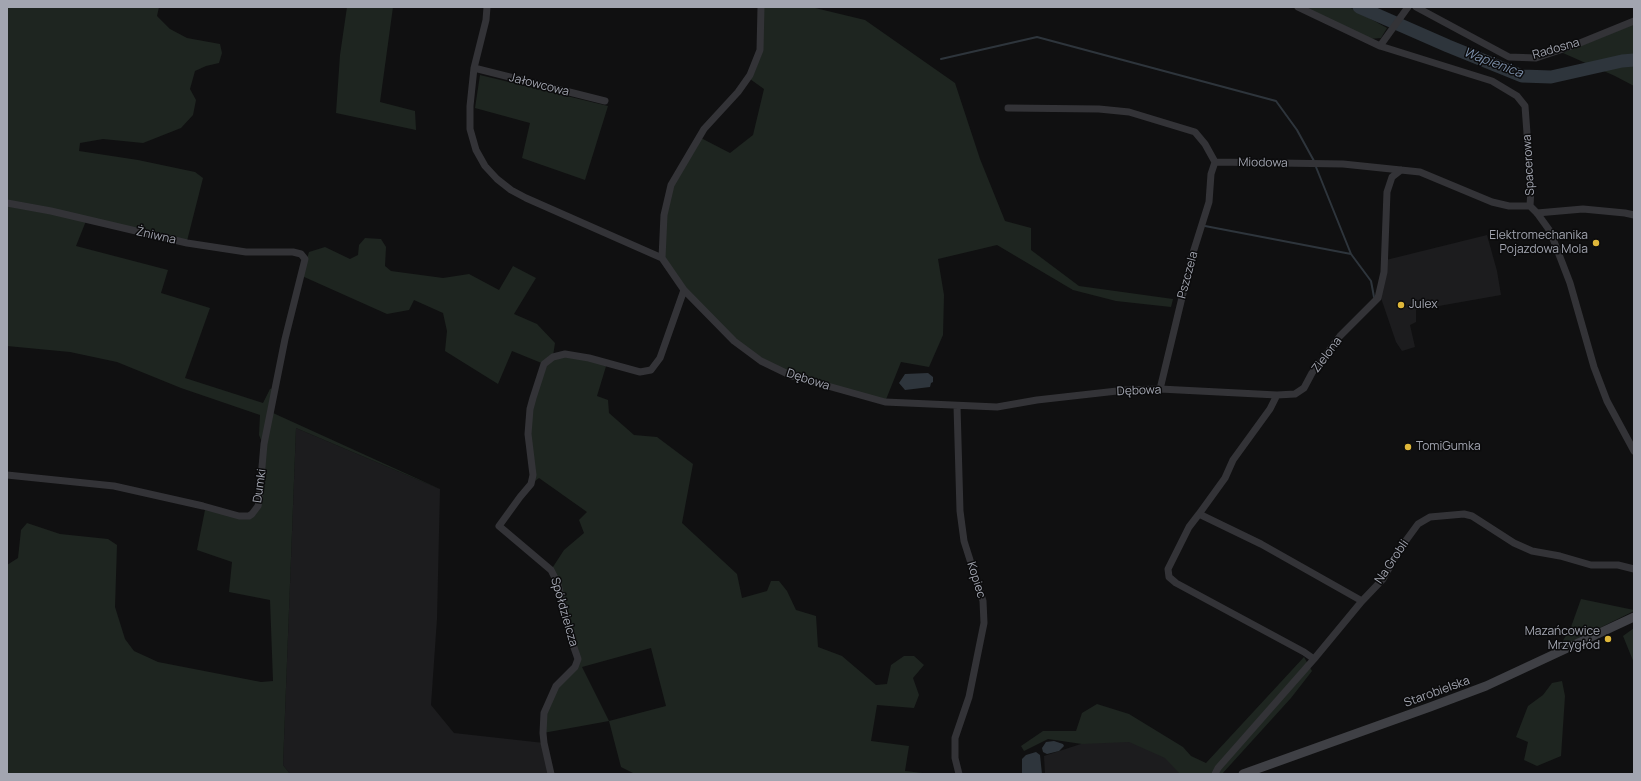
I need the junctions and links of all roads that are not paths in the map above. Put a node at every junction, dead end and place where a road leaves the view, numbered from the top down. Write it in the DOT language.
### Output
graph roads {
  1 [pos="487,7"];
  2 [pos="761,7"];
  3 [pos="1298,7"];
  4 [pos="1408,7"];
  5 [pos="1416,7"];
  6 [pos="1634,21"];
  7 [pos="1380,46"];
  8 [pos="474,68"];
  9 [pos="605,102"];
  10 [pos="1008,108"];
  11 [pos="1215,162"];
  12 [pos="1401,170"];
  13 [pos="7,203"];
  14 [pos="1530,206"];
  15 [pos="1537,213"];
  16 [pos="1634,215"];
  17 [pos="662,258"];
  18 [pos="305,259"];
  19 [pos="684,290"];
  20 [pos="1160,389"];
  21 [pos="1277,395"];
  22 [pos="957,406"];
  23 [pos="1634,451"];
  24 [pos="7,475"];
  25 [pos="1200,514"];
  26 [pos="1634,569"];
  27 [pos="1362,601"];
  28 [pos="1634,617"];
  29 [pos="1314,660"];
  30 [pos="551,774"];
  31 [pos="959,774"];
  32 [pos="1215,774"];
  33 [pos="1243,774"];
  1 -- 8 [label="street"];
  2 -- 17 [label="street"];
  3 -- 7 [label="street, Spacerowa"];
  4 -- 7 [label="street"];
  5 -- 6 [label="street, Radosna"];
  7 -- 14 [label="street, Spacerowa"];
  8 -- 9 [label="street, Jałowcowa"];
  8 -- 17 [label="street"];
  10 -- 11 [label="street"];
  11 -- 12 [label="street, Miodowa"];
  11 -- 20 [label="street, Pszczela"];
  12 -- 14 [label="street, Miodowa"];
  12 -- 21 [label="street, Zielona"];
  13 -- 18 [label="street, Żniwna"];
  14 -- 15 [label="street, Spacerowa"];
  15 -- 16 [label="street"];
  15 -- 23 [label="street, Spacerowa"];
  17 -- 19 [label="street, Dębowa"];
  18 -- 24 [label="street, Dumki"];
  19 -- 22 [label="street, Dębowa"];
  19 -- 30 [label="street, Spółdzielcza"];
  20 -- 21 [label="street, Dębowa"];
  20 -- 22 [label="street, Dębowa"];
  21 -- 25 [label="street"];
  22 -- 31 [label="street, Kopiec"];
  25 -- 27 [label="street"];
  25 -- 29 [label="street"];
  26 -- 27 [label="street, Na Grobli"];
  27 -- 29 [label="street, Na Grobli"];
  28 -- 33 [label="street, Starobielska"];
  29 -- 32 [label="street, Na Grobli"];
}
